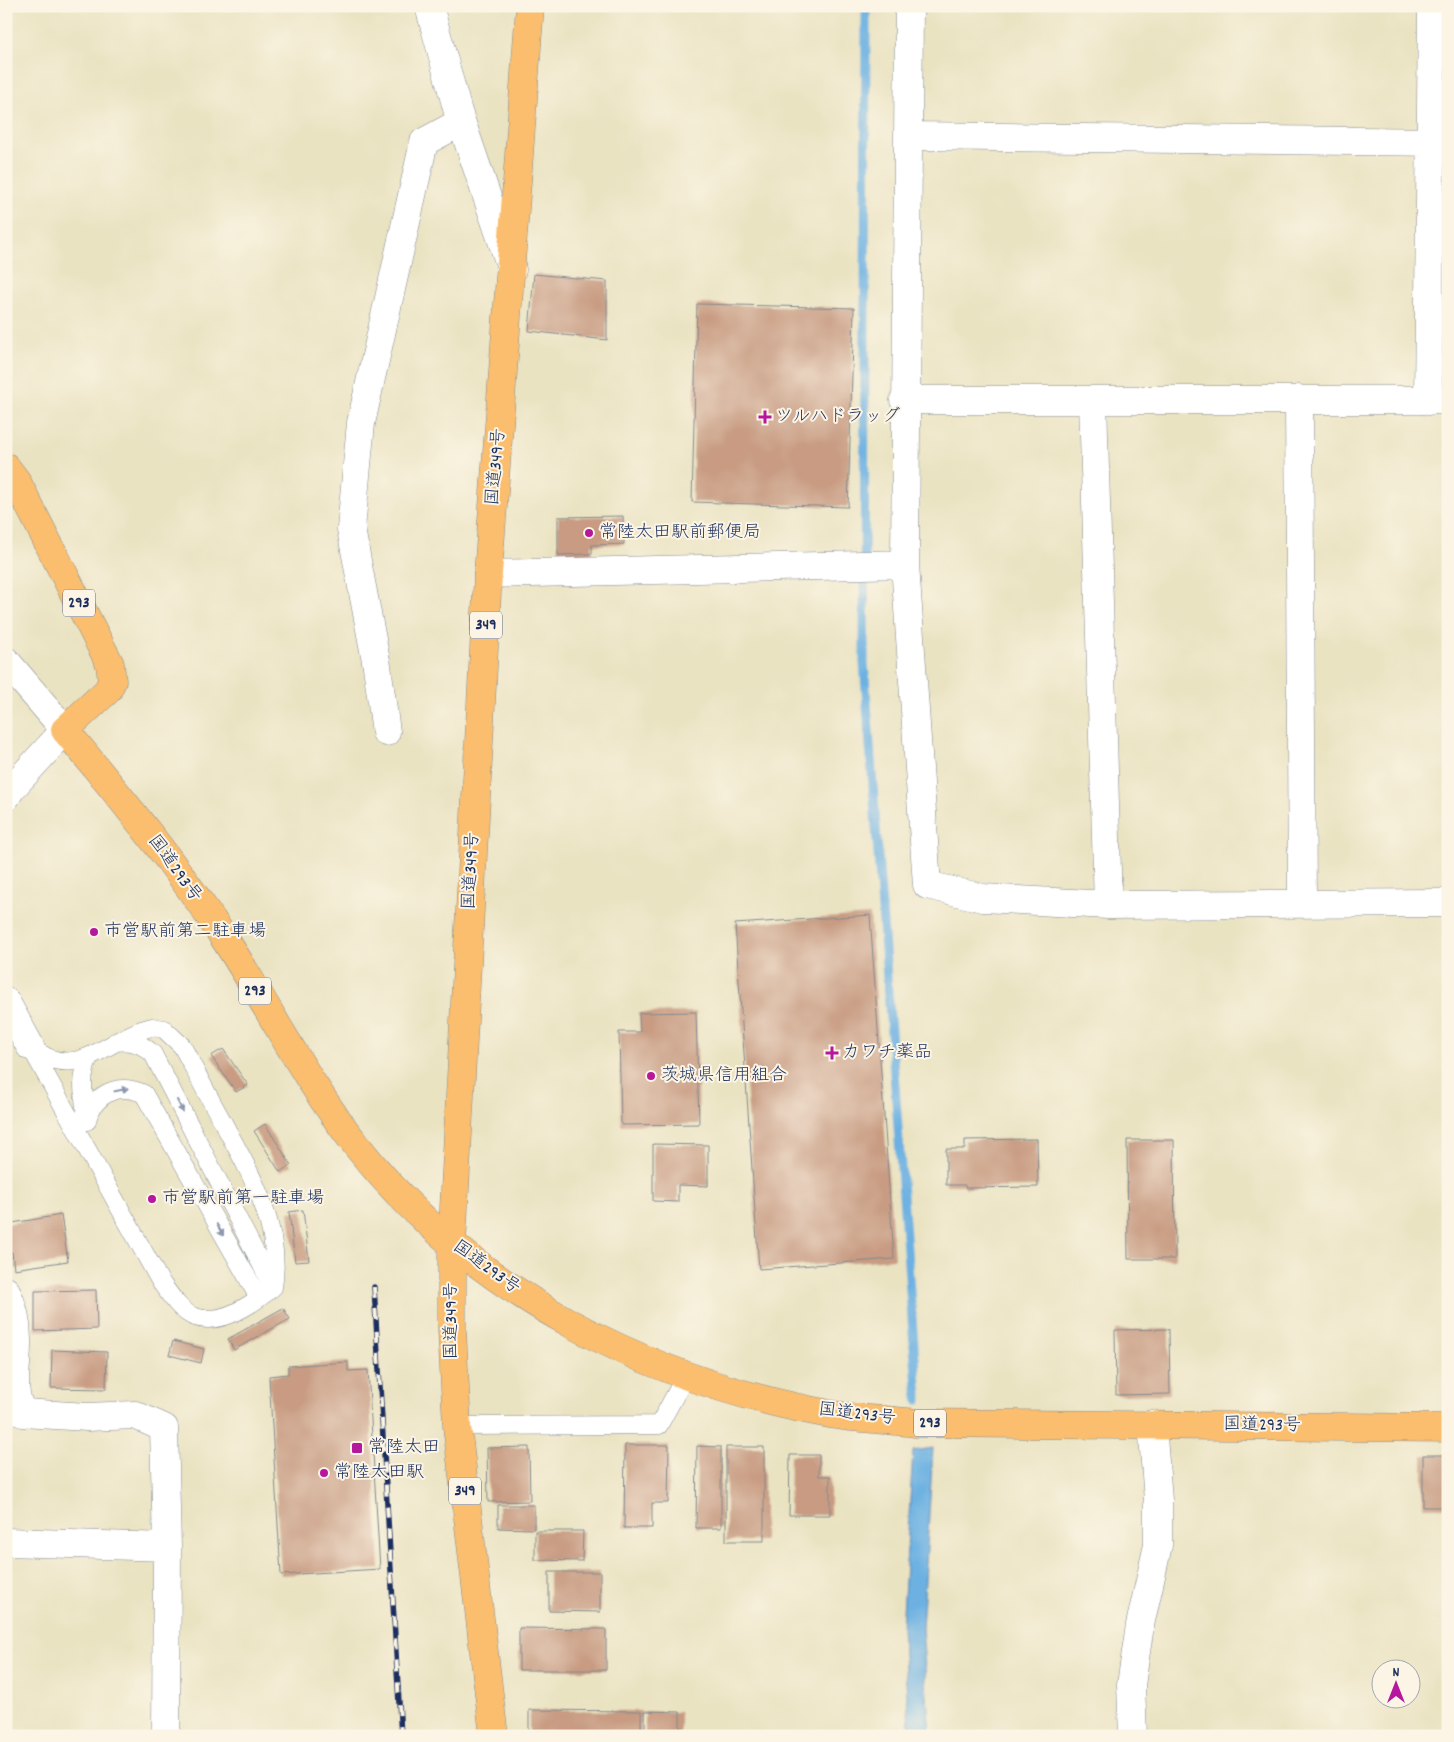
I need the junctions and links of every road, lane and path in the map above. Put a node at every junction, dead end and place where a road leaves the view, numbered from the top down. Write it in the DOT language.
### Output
graph roads {
  1 [pos="428,6"];
  2 [pos="530,6"];
  3 [pos="909,6"];
  4 [pos="1432,6"];
  5 [pos="461,122"];
  6 [pos="908,136"];
  7 [pos="1438,142"];
  8 [pos="512,271"];
  9 [pos="1299,399"];
  10 [pos="904,400"];
  11 [pos="1092,401"];
  12 [pos="1438,401"];
  13 [pos="6,467"];
  14 [pos="905,564"];
  15 [pos="488,574"];
  16 [pos="6,661"];
  17 [pos="65,730"];
  18 [pos="386,732"];
  19 [pos="6,797"];
  20 [pos="1302,902"];
  21 [pos="1448,903"];
  22 [pos="1108,905"];
  23 [pos="6,1002"];
  24 [pos="115,1042"];
  25 [pos="30,1046"];
  26 [pos="89,1057"];
  27 [pos="87,1119"];
  28 [pos="87,1151"];
  29 [pos="452,1245"];
  30 [pos="273,1287"];
  31 [pos="6,1291"];
  32 [pos="259,1298"];
  33 [pos="686,1376"];
  34 [pos="11,1385"];
  35 [pos="1152,1424"];
  36 [pos="457,1426"];
  37 [pos="1448,1428"];
  38 [pos="6,1542"];
  39 [pos="167,1547"];
  40 [pos="166,1736"];
  41 [pos="494,1736"];
  42 [pos="1133,1736"];
  1 -- 5 [label="street"];
  2 -- 8 [label="highway, 国道349号 / 349"];
  3 -- 6 [label="street"];
  4 -- 7 [label="street"];
  5 -- 8 [label="street"];
  5 -- 18 [label="street"];
  6 -- 7 [label="street"];
  6 -- 10 [label="street"];
  7 -- 12 [label="street"];
  8 -- 15 [label="highway, 国道349号 / 349"];
  9 -- 11 [label="street"];
  9 -- 12 [label="street"];
  9 -- 20 [label="street"];
  10 -- 11 [label="street"];
  10 -- 14 [label="street"];
  11 -- 22 [label="street"];
  13 -- 17 [label="highway, 293"];
  14 -- 15 [label="street"];
  14 -- 22 [label="street"];
  15 -- 29 [label="highway, 国道349号 / 349"];
  16 -- 17 [label="street"];
  17 -- 19 [label="street"];
  17 -- 29 [label="highway, 国道293号 / 293"];
  20 -- 21 [label="street"];
  20 -- 22 [label="street"];
  23 -- 25 [label="street"];
  24 -- 26 [label="lane"];
  24 -- 30 [label="lane, one-way"];
  24 -- 30 [label="lane"];
  25 -- 26 [label="lane"];
  25 -- 28 [label="lane"];
  26 -- 27 [label="lane"];
  27 -- 28 [label="lane"];
  27 -- 32 [label="lane, one-way"];
  28 -- 32 [label="lane"];
  29 -- 33 [label="highway, 国道293号 / 293"];
  29 -- 36 [label="highway, 国道349号 / 349"];
  30 -- 32 [label="lane"];
  31 -- 34 [label="street"];
  33 -- 35 [label="highway, 国道293号 / 293"];
  33 -- 36 [label="lane"];
  34 -- 39 [label="street"];
  35 -- 37 [label="highway, 国道293号 / 293"];
  35 -- 42 [label="street"];
  36 -- 41 [label="highway, 国道349号 / 349"];
  38 -- 39 [label="street"];
  39 -- 40 [label="street"];
}
